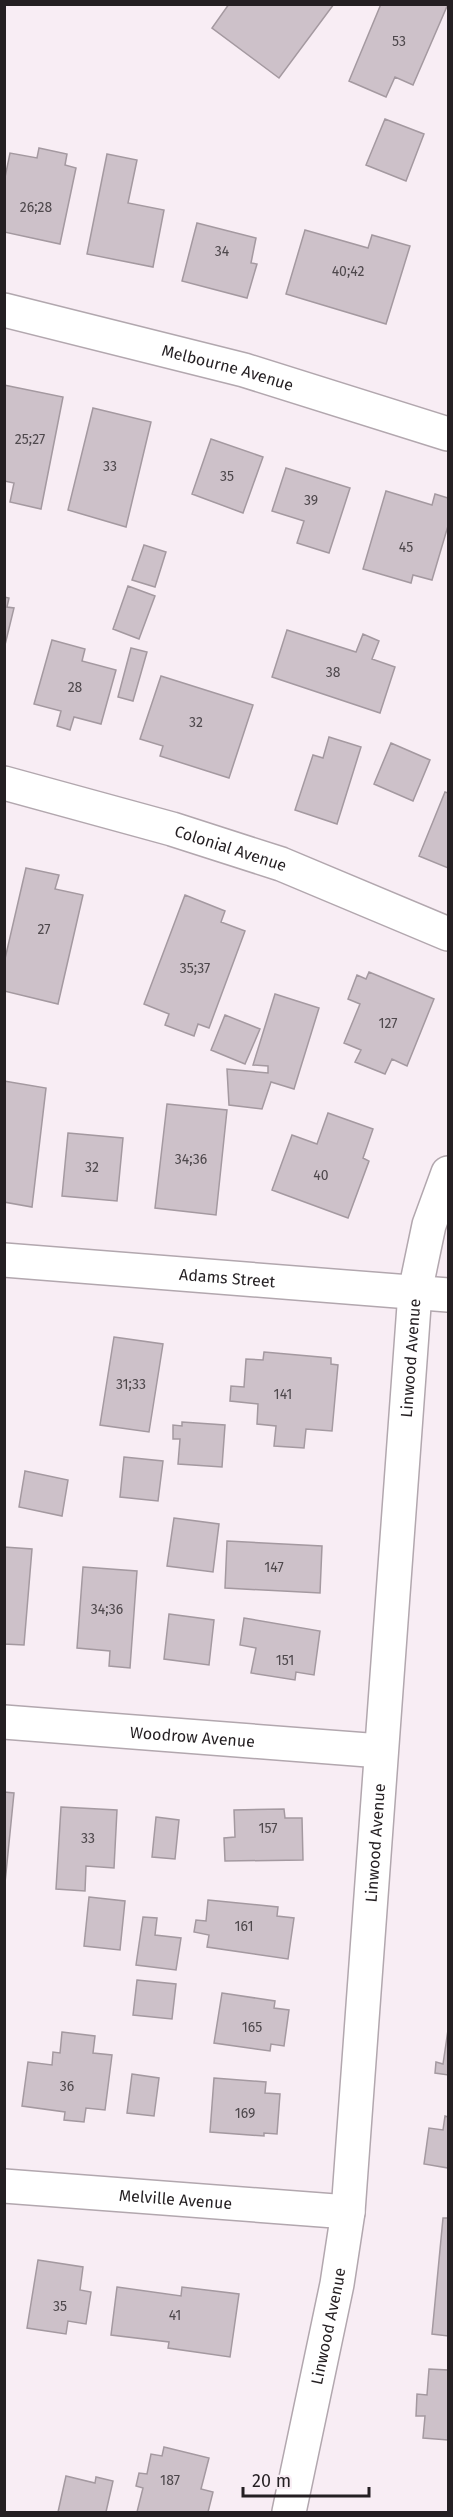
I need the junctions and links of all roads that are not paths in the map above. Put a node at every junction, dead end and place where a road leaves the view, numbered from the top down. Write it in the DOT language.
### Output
graph roads {
  1 [pos="4,310"];
  2 [pos="448,434"];
  3 [pos="4,783"];
  4 [pos="448,934"];
  5 [pos="448,1173"];
  6 [pos="4,1260"];
  7 [pos="415,1292"];
  8 [pos="448,1295"];
  9 [pos="4,1722"];
  10 [pos="381,1751"];
  11 [pos="4,2186"];
  12 [pos="348,2212"];
  13 [pos="290,2512"];
  1 -- 2 [label="street, Melbourne Avenue"];
  3 -- 4 [label="street, Colonial Avenue"];
  5 -- 7 [label="street, Linwood Avenue"];
  6 -- 7 [label="street, Adams Street"];
  7 -- 8 [label="street, Adams Street"];
  7 -- 10 [label="street, Linwood Avenue"];
  9 -- 10 [label="street, Woodrow Avenue"];
  10 -- 12 [label="street, Linwood Avenue"];
  11 -- 12 [label="street, Melville Avenue"];
  12 -- 13 [label="street, Linwood Avenue"];
}
